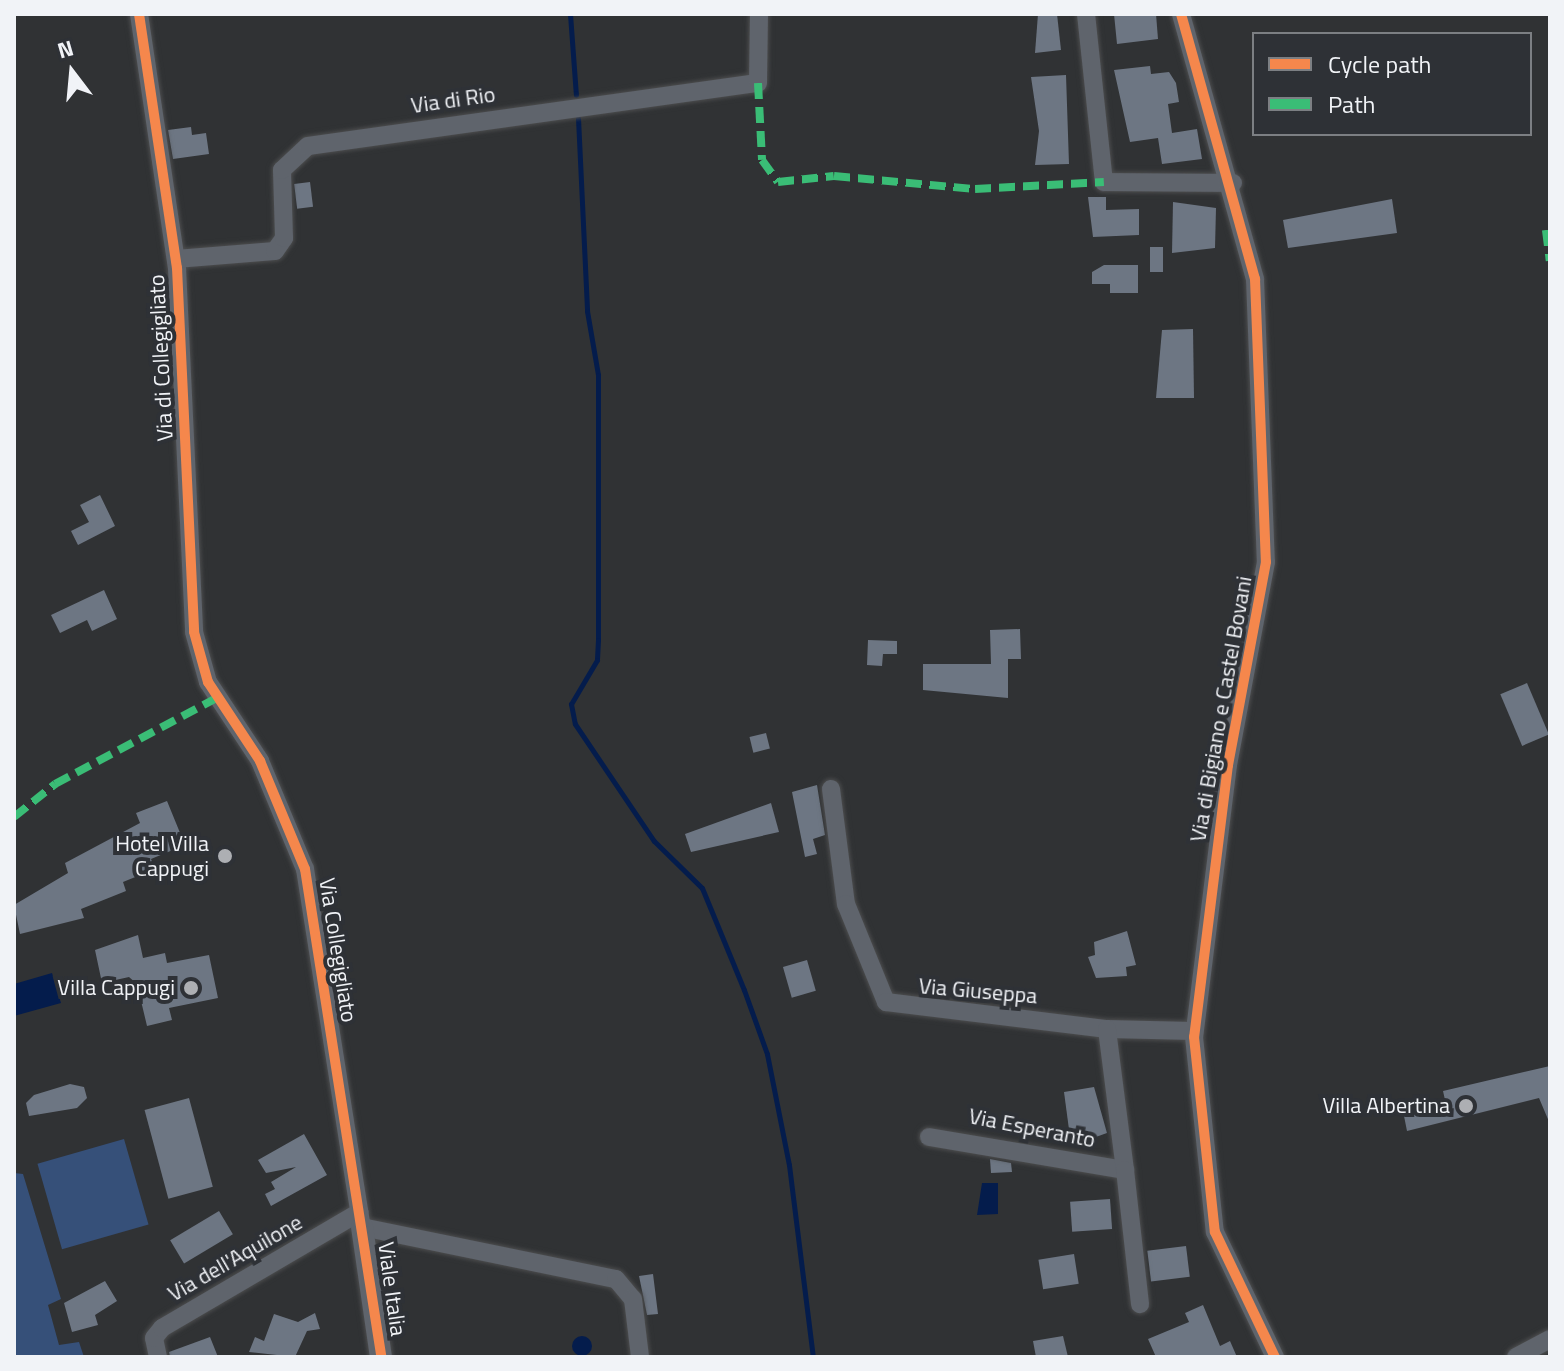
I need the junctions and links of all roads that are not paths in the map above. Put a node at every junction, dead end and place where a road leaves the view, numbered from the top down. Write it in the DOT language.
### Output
graph roads {
  1 [pos="139,14"];
  2 [pos="759,14"];
  3 [pos="1086,14"];
  4 [pos="1181,14"];
  5 [pos="1233,183"];
  6 [pos="176,259"];
  7 [pos="217,698"];
  8 [pos="831,789"];
  9 [pos="1107,1029"];
  10 [pos="1194,1031"];
  11 [pos="929,1137"];
  12 [pos="1125,1170"];
  13 [pos="361,1220"];
  14 [pos="1140,1304"];
  15 [pos="1550,1339"];
  16 [pos="158,1357"];
  17 [pos="381,1357"];
  18 [pos="640,1357"];
  19 [pos="1275,1357"];
  20 [pos="1516,1357"];
  1 -- 6 [label="street, Via di Collegigliato"];
  2 -- 6 [label="street, Via di Rio"];
  3 -- 5 [label="street"];
  4 -- 5 [label="street, Via di Bigiano e Castel Bovani"];
  5 -- 10 [label="street, Via di Bigiano e Castel Bovani"];
  6 -- 7 [label="street, Via di Collegigliato"];
  7 -- 13 [label="street, Via Collegigliato"];
  8 -- 9 [label="street, Via Giuseppa"];
  9 -- 10 [label="street, Via Giuseppa"];
  9 -- 12 [label="street, Via Esperanto"];
  10 -- 19 [label="street, Via di Bigiano e Castel Bovani"];
  11 -- 12 [label="street, Via Esperanto"];
  12 -- 14 [label="street, Via Esperanto"];
  13 -- 16 [label="street, Via dell'Aquilone"];
  13 -- 17 [label="street, Viale Italia"];
  13 -- 18 [label="street"];
  15 -- 20 [label="street"];
}
